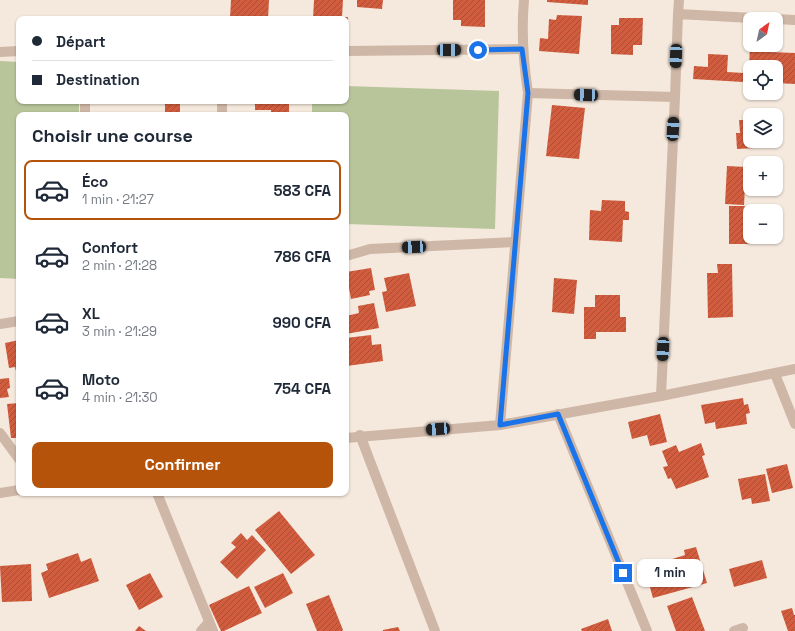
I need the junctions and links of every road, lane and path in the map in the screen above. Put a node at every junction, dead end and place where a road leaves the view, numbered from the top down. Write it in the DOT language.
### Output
graph roads {
  1 [pos="524,0"];
  2 [pos="679,0"];
  3 [pos="678,14"];
  4 [pos="743,17"];
  5 [pos="783,19"];
  6 [pos="795,20"];
  7 [pos="522,49"];
  8 [pos="16,51"];
  9 [pos="349,51"];
  10 [pos="0,52"];
  11 [pos="528,93"];
  12 [pos="675,98"];
  13 [pos="515,242"];
  14 [pos="349,255"];
  15 [pos="16,321"];
  16 [pos="0,324"];
  17 [pos="795,369"];
  18 [pos="774,374"];
  19 [pos="660,396"];
  20 [pos="558,414"];
  21 [pos="795,424"];
  22 [pos="500,425"];
  23 [pos="0,433"];
  24 [pos="360,436"];
  25 [pos="349,438"];
  26 [pos="16,455"];
  27 [pos="16,490"];
  28 [pos="0,493"];
  29 [pos="158,496"];
  30 [pos="211,626"];
  31 [pos="201,631"];
  32 [pos="435,631"];
  33 [pos="647,631"];
  1 -- 7 [label="street"];
  2 -- 3 [label="street"];
  3 -- 4 [label="street"];
  3 -- 12 [label="street"];
  5 -- 6 [label="street"];
  7 -- 9 [label="street"];
  7 -- 11 [label="street"];
  8 -- 10 [label="street"];
  11 -- 12 [label="street"];
  11 -- 13 [label="street"];
  12 -- 19 [label="street"];
  13 -- 14 [label="street"];
  13 -- 22 [label="street"];
  15 -- 16 [label="street"];
  17 -- 18 [label="street"];
  18 -- 19 [label="street"];
  18 -- 21 [label="street"];
  19 -- 20 [label="street"];
  20 -- 22 [label="street"];
  20 -- 33 [label="street"];
  22 -- 24 [label="street"];
  23 -- 26 [label="street"];
  24 -- 25 [label="street"];
  24 -- 32 [label="street"];
  27 -- 28 [label="street"];
  29 -- 30 [label="street"];
  30 -- 31 [label="street"];
}
